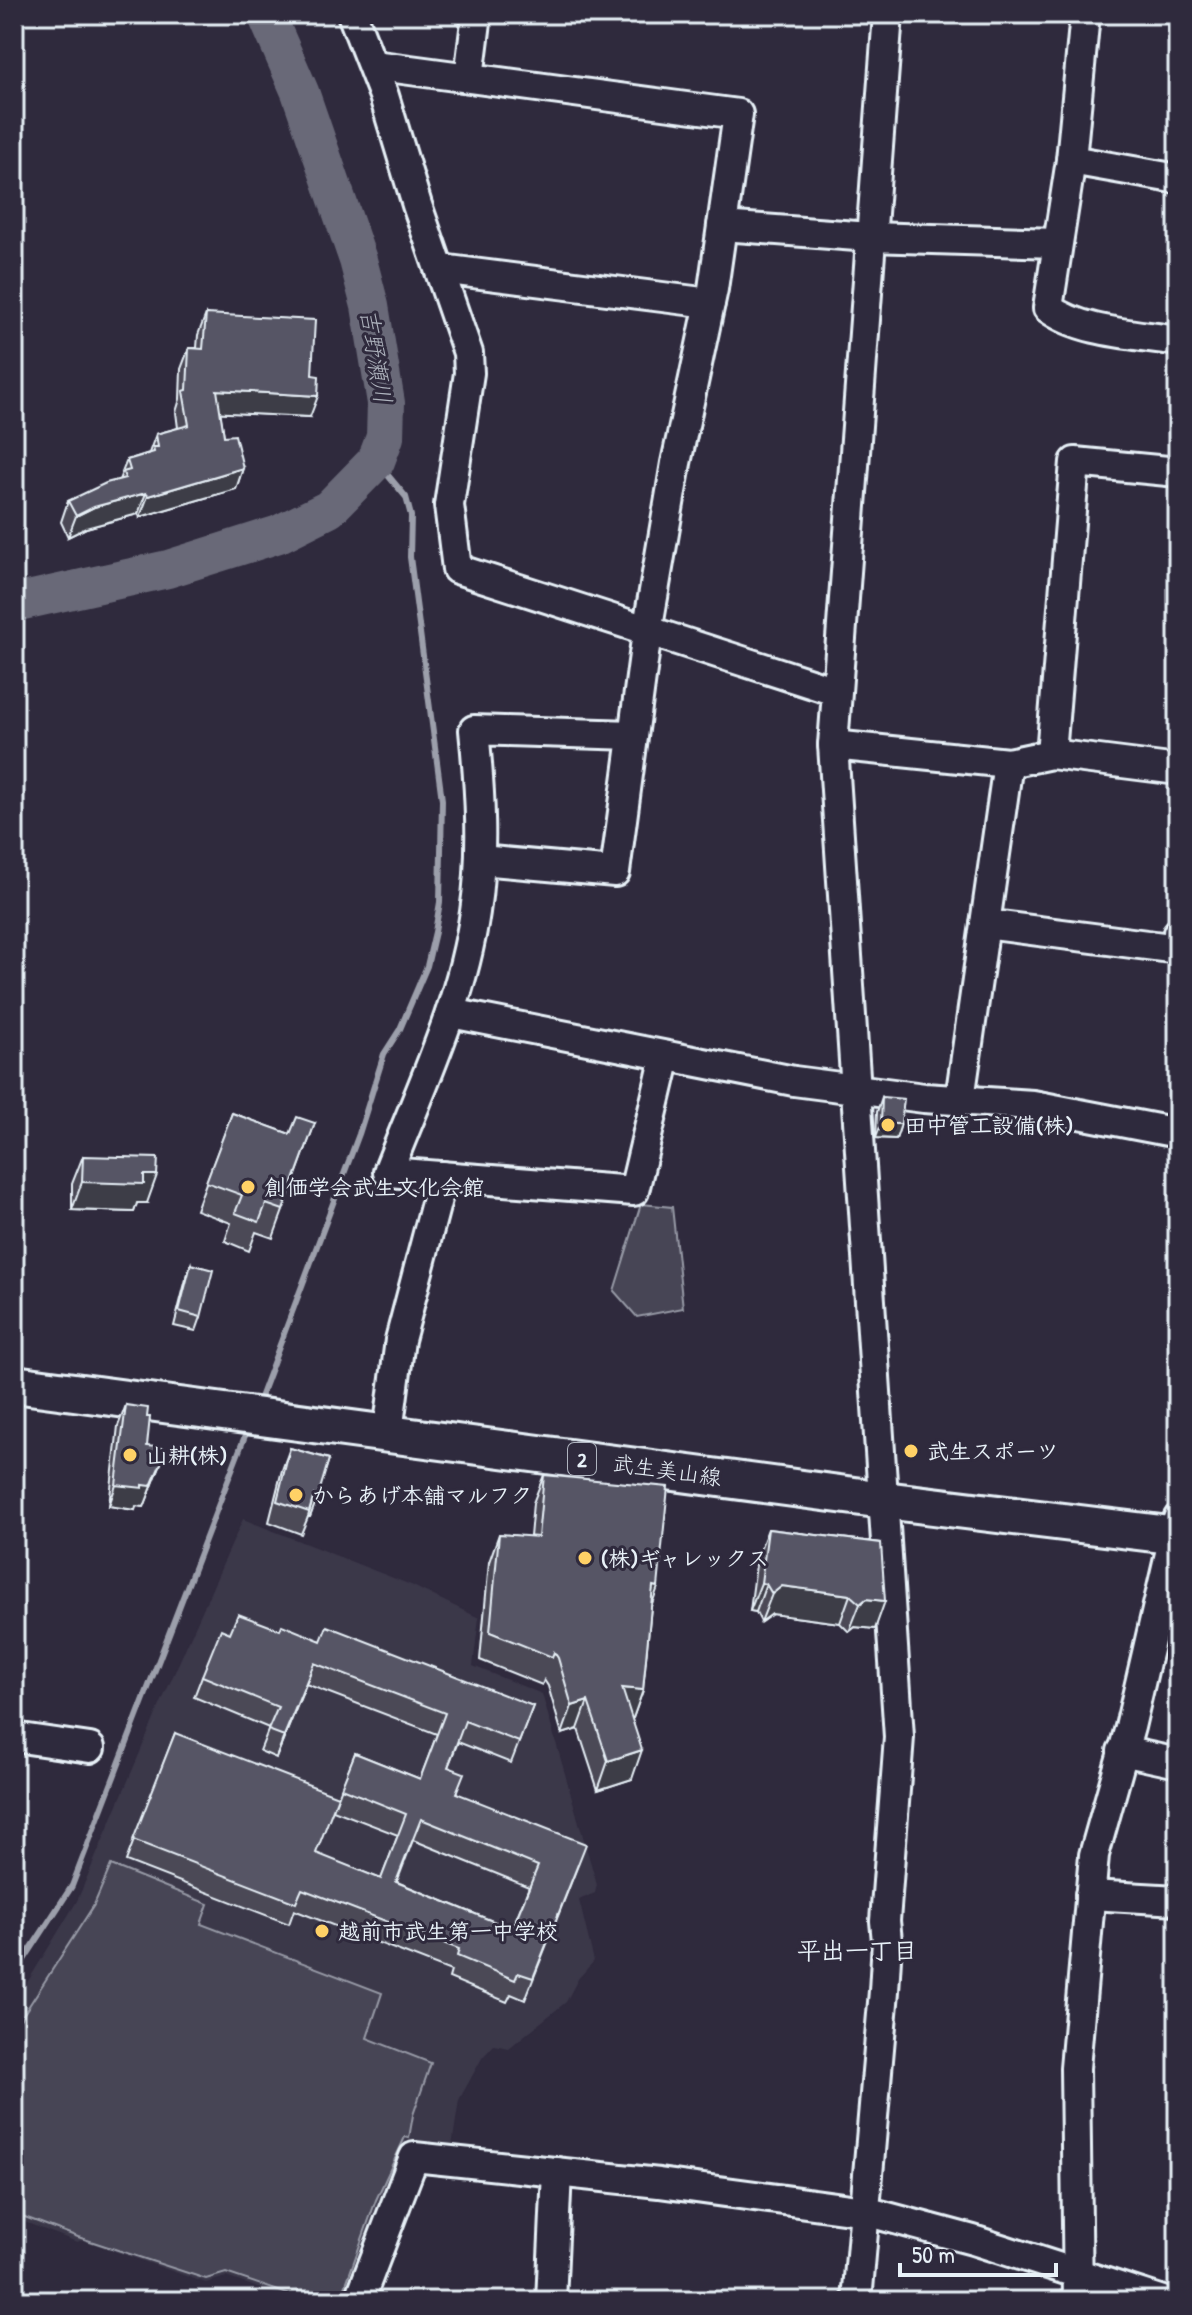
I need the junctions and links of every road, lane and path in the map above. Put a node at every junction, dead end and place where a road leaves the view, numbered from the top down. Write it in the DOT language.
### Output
graph roads {
  1 [pos="352,14"];
  2 [pos="477,14"];
  3 [pos="888,14"];
  4 [pos="1085,14"];
  5 [pos="373,65"];
  6 [pos="469,77"];
  7 [pos="1071,160"];
  8 [pos="1178,179"];
  9 [pos="722,226"];
  10 [pos="870,237"];
  11 [pos="1057,243"];
  12 [pos="441,269"];
  13 [pos="710,303"];
  14 [pos="1178,341"];
  15 [pos="1178,472"];
  16 [pos="647,632"];
  17 [pos="835,691"];
  18 [pos="633,735"];
  19 [pos="833,745"];
  20 [pos="1051,754"];
  21 [pos="1008,763"];
  22 [pos="1178,770"];
  23 [pos="480,860"];
  24 [pos="985,924"];
  25 [pos="1178,933"];
  26 [pos="451,1013"];
  27 [pos="666,1056"];
  28 [pos="856,1089"];
  29 [pos="960,1099"];
  30 [pos="1178,1133"];
  31 [pos="443,1176"];
  32 [pos="14,1384"];
  33 [pos="388,1432"];
  34 [pos="884,1500"];
  35 [pos="1176,1530"];
  36 [pos="14,1737"];
  37 [pos="90,1748"];
  38 [pos="1122,1751"];
  39 [pos="1178,1763"];
  40 [pos="1090,1895"];
  41 [pos="1178,1900"];
  42 [pos="557,2172"];
  43 [pos="865,2211"];
  44 [pos="1079,2288"];
  45 [pos="359,2301"];
  46 [pos="551,2301"];
  47 [pos="857,2301"];
  48 [pos="1163,2301"];
  1 -- 5 [label="street"];
  2 -- 6 [label="street"];
  3 -- 10 [label="street"];
  4 -- 7 [label="street"];
  5 -- 6 [label="street"];
  5 -- 12 [label="street"];
  6 -- 9 [label="street"];
  7 -- 8 [label="street"];
  7 -- 11 [label="street"];
  9 -- 10 [label="street"];
  9 -- 13 [label="street"];
  10 -- 11 [label="street"];
  10 -- 17 [label="street"];
  11 -- 14 [label="street"];
  12 -- 13 [label="street"];
  12 -- 16 [label="street"];
  13 -- 16 [label="street"];
  15 -- 20 [label="street"];
  16 -- 17 [label="street"];
  16 -- 18 [label="street"];
  17 -- 19 [label="street"];
  18 -- 23 [label="street"];
  18 -- 23 [label="street"];
  19 -- 21 [label="street"];
  19 -- 28 [label="street"];
  20 -- 21 [label="street"];
  20 -- 22 [label="street"];
  21 -- 24 [label="street"];
  23 -- 26 [label="street"];
  24 -- 25 [label="street"];
  24 -- 29 [label="street"];
  26 -- 27 [label="street"];
  26 -- 31 [label="street"];
  27 -- 28 [label="street"];
  27 -- 31 [label="street"];
  28 -- 29 [label="street"];
  28 -- 34 [label="street"];
  29 -- 30 [label="street"];
  31 -- 33 [label="street"];
  32 -- 33 [label="main road, 武生美山線 / 2"];
  33 -- 34 [label="main road, 武生美山線 / 2"];
  34 -- 35 [label="main road, 武生美山線 / 2"];
  34 -- 43 [label="street"];
  35 -- 38 [label="street"];
  36 -- 37 [label="street"];
  38 -- 39 [label="street"];
  38 -- 40 [label="street"];
  40 -- 41 [label="street"];
  40 -- 44 [label="street"];
  42 -- 43 [label="street"];
  42 -- 45 [label="street"];
  42 -- 46 [label="street"];
  43 -- 44 [label="street"];
  43 -- 47 [label="street"];
  44 -- 48 [label="street"];
}
